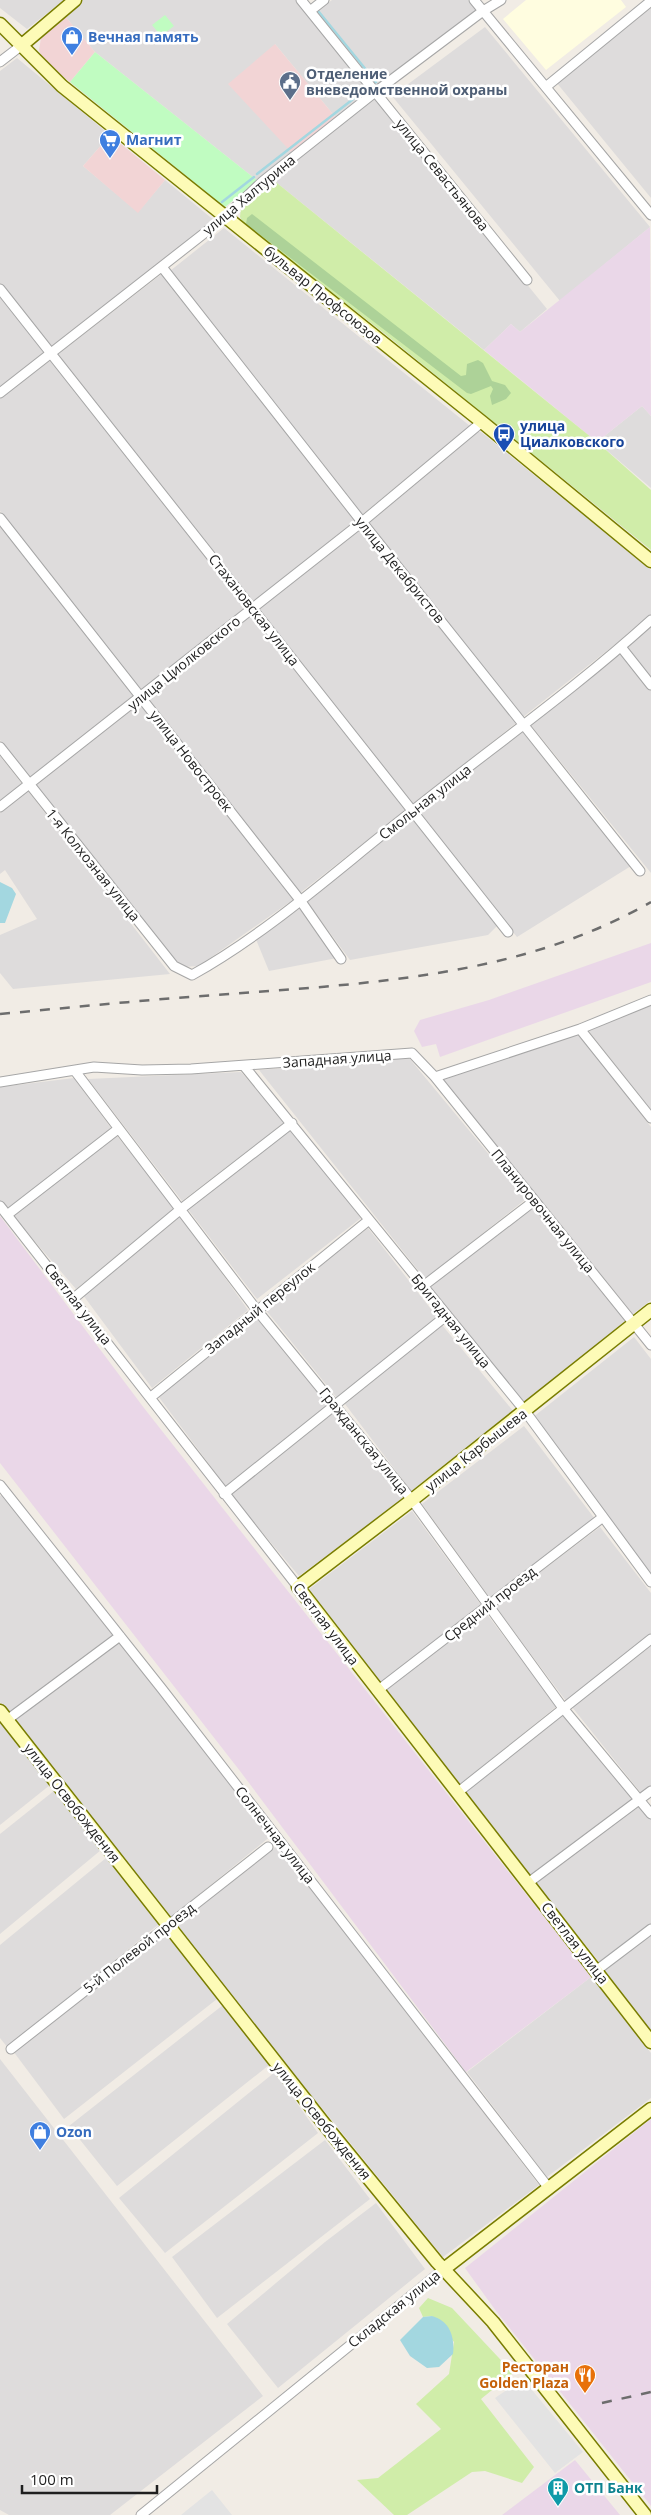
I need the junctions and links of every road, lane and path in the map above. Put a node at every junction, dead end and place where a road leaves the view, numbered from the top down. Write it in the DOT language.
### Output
graph roads {
  1 [pos="75,0"];
  2 [pos="301,0"];
  3 [pos="324,0"];
  4 [pos="474,0"];
  5 [pos="501,0"];
  6 [pos="651,1"];
  7 [pos="310,11"];
  8 [pos="483,11"];
  9 [pos="0,24"];
  10 [pos="22,45"];
  11 [pos="0,62"];
  12 [pos="547,86"];
  13 [pos="374,93"];
  14 [pos="651,215"];
  15 [pos="225,217"];
  16 [pos="162,267"];
  17 [pos="526,280"];
  18 [pos="0,289"];
  19 [pos="51,354"];
  20 [pos="0,393"];
  21 [pos="482,422"];
  22 [pos="0,518"];
  23 [pos="362,522"];
  24 [pos="651,561"];
  25 [pos="252,608"];
  26 [pos="651,620"];
  27 [pos="621,647"];
  28 [pos="651,685"];
  29 [pos="141,698"];
  30 [pos="524,725"];
  31 [pos="0,747"];
  32 [pos="29,784"];
  33 [pos="0,807"];
  34 [pos="412,811"];
  35 [pos="640,871"];
  36 [pos="300,900"];
  37 [pos="508,932"];
  38 [pos="341,959"];
  39 [pos="192,975"];
  40 [pos="651,1000"];
  41 [pos="580,1029"];
  42 [pos="244,1066"];
  43 [pos="75,1071"];
  44 [pos="435,1077"];
  45 [pos="0,1082"];
  46 [pos="651,1118"];
  47 [pos="292,1122"];
  48 [pos="118,1129"];
  49 [pos="534,1201"];
  50 [pos="0,1206"];
  51 [pos="181,1209"];
  52 [pos="7,1215"];
  53 [pos="369,1220"];
  54 [pos="422,1287"];
  55 [pos="74,1298"];
  56 [pos="256,1309"];
  57 [pos="651,1310"];
  58 [pos="446,1316"];
  59 [pos="634,1322"];
  60 [pos="651,1345"];
  61 [pos="151,1397"];
  62 [pos="336,1405"];
  63 [pos="524,1411"];
  64 [pos="1,1487"];
  65 [pos="224,1494"];
  66 [pos="412,1500"];
  67 [pos="603,1517"];
  68 [pos="651,1582"];
  69 [pos="298,1587"];
  70 [pos="487,1606"];
  71 [pos="120,1636"];
  72 [pos="651,1639"];
  73 [pos="377,1691"];
  74 [pos="564,1708"];
  75 [pos="3,1716"];
  76 [pos="651,1791"];
  77 [pos="457,1793"];
  78 [pos="640,1800"];
  79 [pos="651,1814"];
  80 [pos="268,1847"];
  81 [pos="528,1883"];
  82 [pos="168,1926"];
  83 [pos="651,1929"];
  84 [pos="597,1970"];
  85 [pos="651,2042"];
  86 [pos="10,2049"];
  87 [pos="651,2109"];
  88 [pos="548,2187"];
  89 [pos="444,2269"];
  90 [pos="141,2515"];
  91 [pos="645,2515"];
  1 -- 10 [label="street"];
  2 -- 7 [label="street, улица Севастьянова"];
  3 -- 7 [label="street"];
  4 -- 8 [label="street"];
  5 -- 8 [label="street, улица Халтурина"];
  6 -- 12 [label="street"];
  7 -- 13 [label="street, улица Севастьянова"];
  8 -- 12 [label="street"];
  8 -- 13 [label="street, улица Халтурина"];
  9 -- 10 [label="street, бульвар Профсоюзов"];
  10 -- 11 [label="street"];
  10 -- 15 [label="street, бульвар Профсоюзов"];
  12 -- 14 [label="street"];
  13 -- 15 [label="street, улица Халтурина"];
  13 -- 17 [label="street, улица Севастьянова"];
  15 -- 16 [label="street, улица Халтурина"];
  15 -- 21 [label="street, бульвар Профсоюзов"];
  16 -- 19 [label="street, улица Халтурина"];
  16 -- 23 [label="street, улица Декабристов"];
  18 -- 19 [label="street, Стахановская улица"];
  19 -- 20 [label="street, улица Халтурина"];
  19 -- 25 [label="street, Стахановская улица"];
  21 -- 23 [label="street, улица Циолковского"];
  21 -- 24 [label="street, бульвар Профсоюзов"];
  22 -- 29 [label="street, улица Новостроек"];
  23 -- 25 [label="street, улица Циолковского"];
  23 -- 30 [label="street, улица Декабристов"];
  25 -- 29 [label="street, улица Циолковского"];
  25 -- 34 [label="street, Стахановская улица"];
  26 -- 27 [label="street, Смольная улица"];
  27 -- 28 [label="street"];
  27 -- 30 [label="street, Смольная улица"];
  29 -- 32 [label="street, улица Циолковского"];
  29 -- 36 [label="street, улица Новостроек"];
  30 -- 34 [label="street, Смольная улица"];
  30 -- 35 [label="street, улица Декабристов"];
  31 -- 32 [label="street, 1-я Колхозная улица"];
  32 -- 33 [label="street, улица Циолковского"];
  32 -- 39 [label="street, 1-я Колхозная улица"];
  34 -- 36 [label="street, Смольная улица"];
  34 -- 37 [label="street, Стахановская улица"];
  36 -- 38 [label="street, улица Новостроек"];
  36 -- 39 [label="street, Смольная улица"];
  40 -- 41 [label="street"];
  41 -- 44 [label="street"];
  41 -- 46 [label="street"];
  42 -- 43 [label="street, Западная улица"];
  42 -- 44 [label="street, Западная улица"];
  42 -- 47 [label="street, Бригадная улица"];
  43 -- 45 [label="street, Западная улица"];
  43 -- 48 [label="street, Гражданская улица"];
  44 -- 49 [label="street, Планировочная улица"];
  47 -- 51 [label="street"];
  47 -- 53 [label="street, Бригадная улица"];
  48 -- 51 [label="street, Гражданская улица"];
  48 -- 52 [label="street"];
  49 -- 54 [label="street"];
  49 -- 59 [label="street, Планировочная улица"];
  50 -- 52 [label="street, Светлая улица"];
  51 -- 55 [label="street"];
  51 -- 56 [label="street, Гражданская улица"];
  52 -- 55 [label="street, Светлая улица"];
  53 -- 54 [label="street, Бригадная улица"];
  53 -- 56 [label="street, Западный переулок"];
  54 -- 58 [label="street, Бригадная улица"];
  55 -- 61 [label="street, Светлая улица"];
  56 -- 61 [label="street, Западный переулок"];
  56 -- 62 [label="street, Гражданская улица"];
  57 -- 59 [label="street, улица Карбышева"];
  58 -- 62 [label="street"];
  58 -- 63 [label="street, Бригадная улица"];
  59 -- 60 [label="street, Планировочная улица"];
  59 -- 63 [label="street, улица Карбышева"];
  61 -- 65 [label="street, Светлая улица"];
  62 -- 65 [label="street"];
  62 -- 66 [label="street, Гражданская улица"];
  63 -- 66 [label="street, улица Карбышева"];
  63 -- 67 [label="street, Бригадная улица"];
  64 -- 71 [label="street, Солнечная улица"];
  65 -- 69 [label="street, Светлая улица"];
  66 -- 69 [label="street, улица Карбышева"];
  66 -- 70 [label="street, Гражданская улица"];
  67 -- 68 [label="street, Бригадная улица"];
  67 -- 70 [label="street, Средний проезд"];
  69 -- 73 [label="street, Светлая улица"];
  70 -- 73 [label="street, Средний проезд"];
  70 -- 74 [label="street, Гражданская улица"];
  71 -- 75 [label="street, улица Освобождения"];
  71 -- 88 [label="street, Солнечная улица"];
  72 -- 74 [label="street"];
  73 -- 77 [label="street, Светлая улица"];
  74 -- 77 [label="street"];
  74 -- 78 [label="street, Гражданская улица"];
  75 -- 82 [label="street, улица Освобождения"];
  76 -- 78 [label="street"];
  77 -- 81 [label="street, Светлая улица"];
  78 -- 79 [label="street, Гражданская улица"];
  78 -- 81 [label="street"];
  80 -- 82 [label="street, 5-й Полевой проезд"];
  81 -- 84 [label="street, Светлая улица"];
  82 -- 86 [label="street, 5-й Полевой проезд"];
  82 -- 89 [label="street, улица Освобождения"];
  83 -- 84 [label="street"];
  84 -- 85 [label="street, Светлая улица"];
  87 -- 88 [label="street, Складская улица"];
  88 -- 89 [label="street, Складская улица"];
  89 -- 90 [label="street, Складская улица"];
  89 -- 91 [label="street, улица Освобождения"];
}
